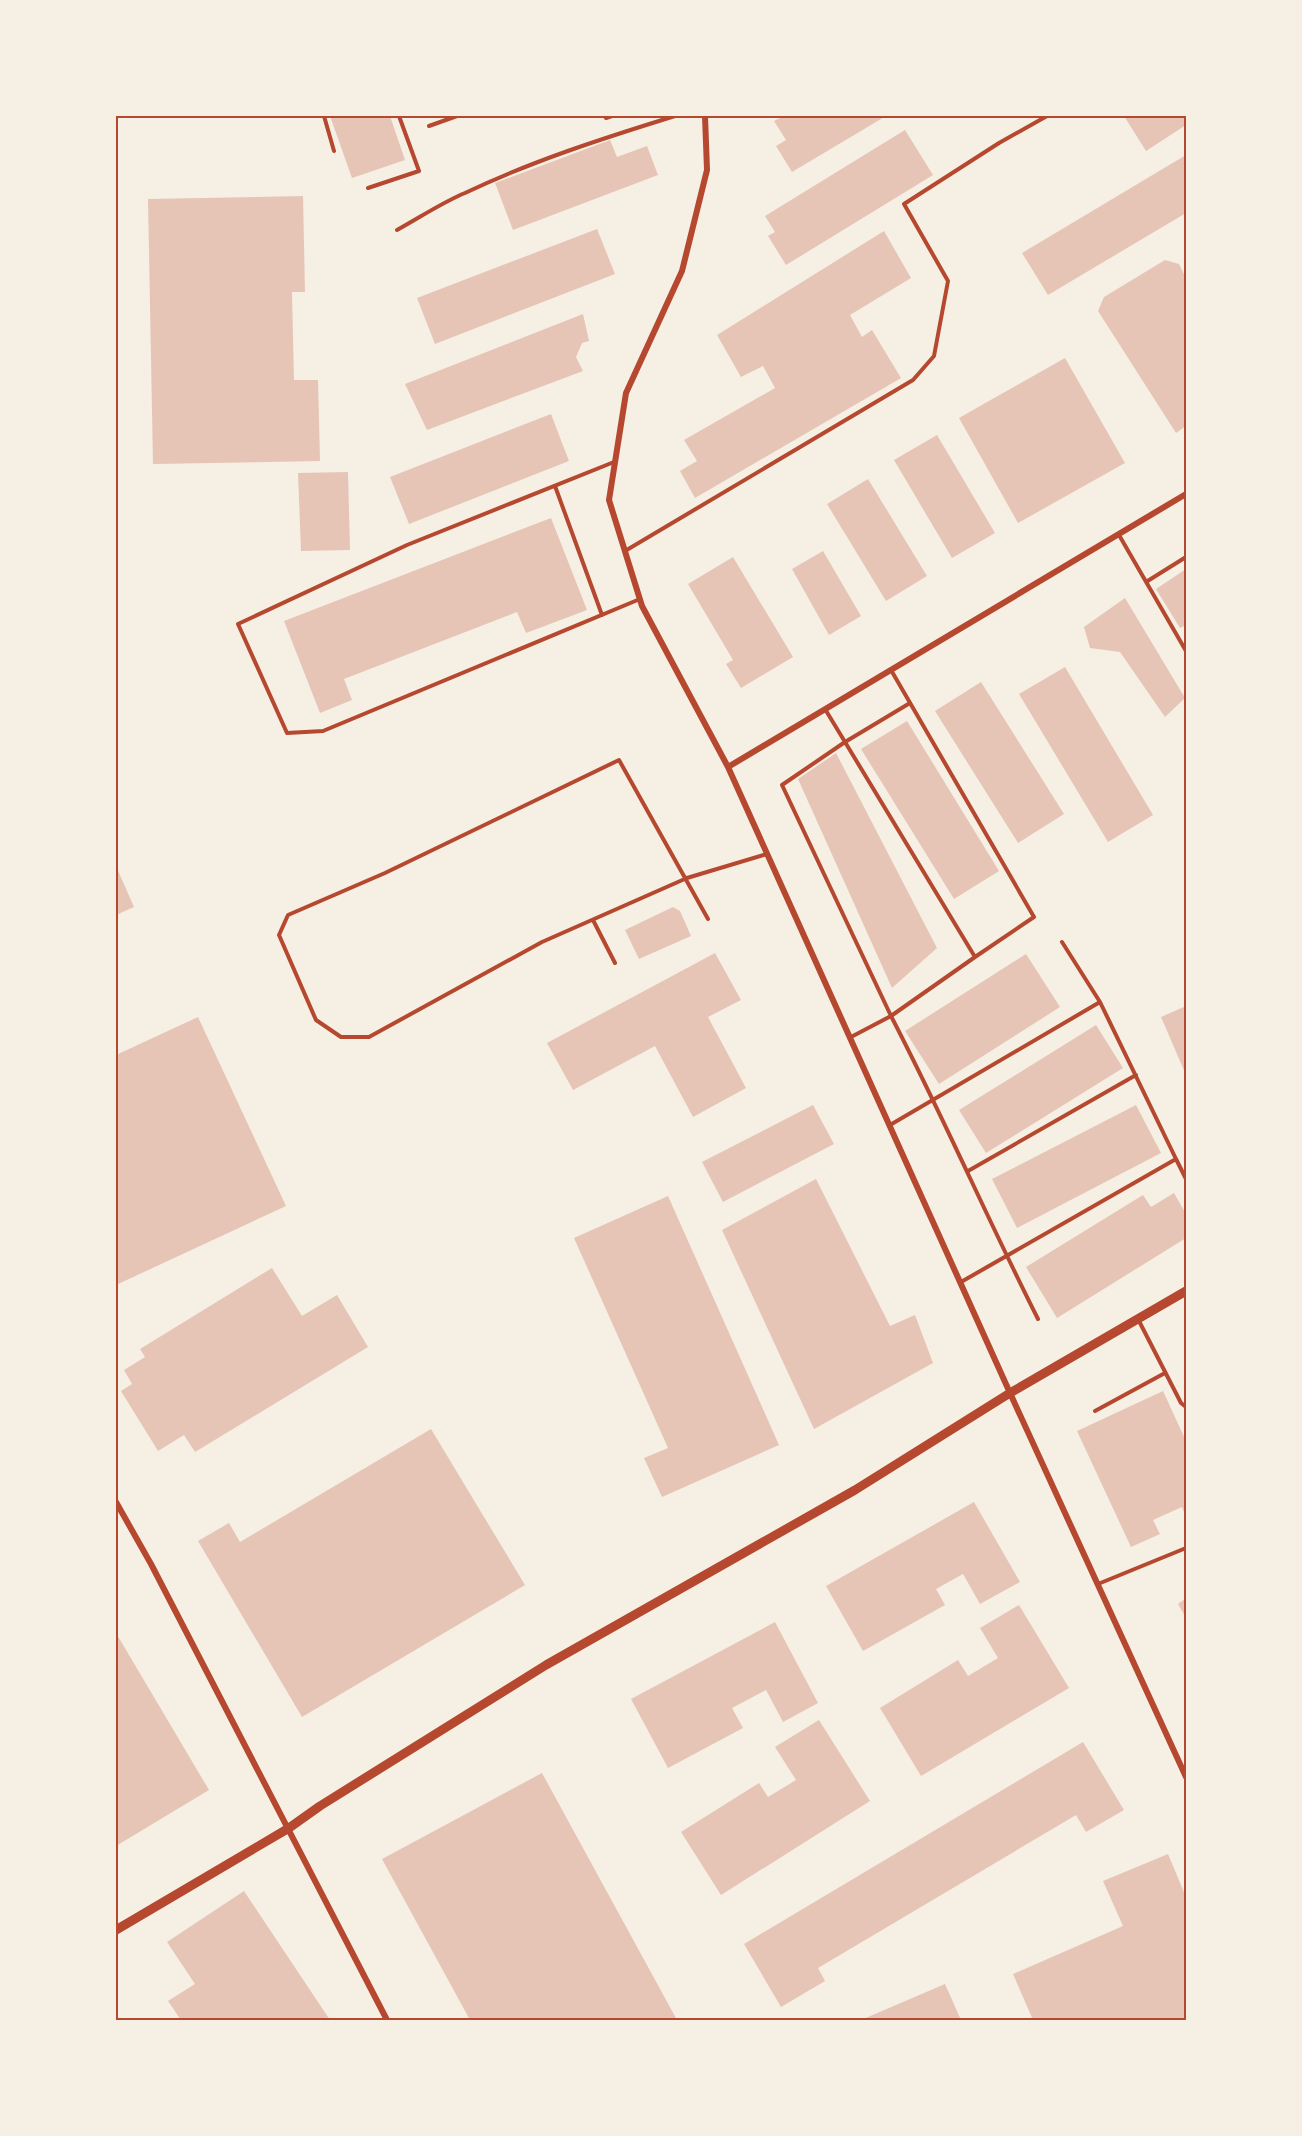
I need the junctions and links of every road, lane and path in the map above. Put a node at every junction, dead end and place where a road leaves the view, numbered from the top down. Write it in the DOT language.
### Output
graph roads {
  1 [pos="324,116"];
  2 [pos="399,116"];
  3 [pos="456,116"];
  4 [pos="605,116"];
  5 [pos="612,116"];
  6 [pos="675,116"];
  7 [pos="705,116"];
  8 [pos="1047,116"];
  9 [pos="429,126"];
  10 [pos="334,151"];
  11 [pos="368,188"];
  12 [pos="397,230"];
  13 [pos="615,462"];
  14 [pos="555,486"];
  15 [pos="1186,495"];
  16 [pos="1119,535"];
  17 [pos="625,551"];
  18 [pos="1186,557"];
  19 [pos="1146,582"];
  20 [pos="640,599"];
  21 [pos="602,615"];
  22 [pos="1186,651"];
  23 [pos="891,670"];
  24 [pos="909,703"];
  25 [pos="825,709"];
  26 [pos="845,742"];
  27 [pos="728,767"];
  28 [pos="767,854"];
  29 [pos="687,878"];
  30 [pos="708,919"];
  31 [pos="593,920"];
  32 [pos="1062,942"];
  33 [pos="975,957"];
  34 [pos="615,963"];
  35 [pos="1100,1002"];
  36 [pos="891,1016"];
  37 [pos="850,1037"];
  38 [pos="1136,1075"];
  39 [pos="934,1099"];
  40 [pos="889,1126"];
  41 [pos="1176,1160"];
  42 [pos="968,1171"];
  43 [pos="1186,1179"];
  44 [pos="1006,1256"];
  45 [pos="960,1283"];
  46 [pos="1186,1291"];
  47 [pos="1038,1319"];
  48 [pos="1138,1319"];
  49 [pos="1165,1373"];
  50 [pos="1010,1393"];
  51 [pos="1186,1407"];
  52 [pos="1095,1411"];
  53 [pos="116,1502"];
  54 [pos="1186,1548"];
  55 [pos="1098,1584"];
  56 [pos="1186,1777"];
  57 [pos="289,1828"];
  58 [pos="116,1930"];
  59 [pos="387,2020"];
  1 -- 10 [label="lane"];
  2 -- 11 [label="lane"];
  3 -- 9 [label="lane"];
  4 -- 5 [label="lane"];
  6 -- 12 [label="lane"];
  7 -- 13 [label="street"];
  8 -- 17 [label="lane"];
  13 -- 14 [label="lane"];
  13 -- 17 [label="street"];
  14 -- 21 [label="lane"];
  14 -- 21 [label="lane"];
  15 -- 16 [label="street"];
  16 -- 19 [label="lane"];
  16 -- 23 [label="street"];
  17 -- 20 [label="street"];
  18 -- 19 [label="lane"];
  19 -- 22 [label="lane"];
  20 -- 21 [label="lane"];
  20 -- 27 [label="street"];
  23 -- 24 [label="lane"];
  23 -- 25 [label="street"];
  24 -- 26 [label="lane"];
  24 -- 33 [label="lane"];
  25 -- 26 [label="lane"];
  25 -- 27 [label="street"];
  26 -- 33 [label="lane"];
  26 -- 36 [label="lane"];
  27 -- 28 [label="street"];
  28 -- 29 [label="lane"];
  28 -- 37 [label="street"];
  29 -- 30 [label="lane"];
  29 -- 31 [label="lane"];
  29 -- 31 [label="lane"];
  31 -- 34 [label="lane"];
  32 -- 35 [label="lane"];
  33 -- 36 [label="lane"];
  35 -- 38 [label="lane"];
  35 -- 39 [label="lane"];
  36 -- 37 [label="lane"];
  36 -- 39 [label="lane"];
  37 -- 40 [label="street"];
  38 -- 41 [label="lane"];
  38 -- 42 [label="lane"];
  39 -- 40 [label="lane"];
  39 -- 42 [label="lane"];
  40 -- 45 [label="street"];
  41 -- 43 [label="lane"];
  41 -- 44 [label="lane"];
  42 -- 44 [label="lane"];
  44 -- 45 [label="lane"];
  44 -- 47 [label="lane"];
  45 -- 50 [label="street"];
  46 -- 48 [label="street"];
  48 -- 49 [label="lane"];
  48 -- 50 [label="street"];
  49 -- 51 [label="lane"];
  49 -- 52 [label="lane"];
  50 -- 55 [label="street"];
  50 -- 57 [label="street"];
  53 -- 57 [label="street"];
  54 -- 55 [label="lane"];
  55 -- 56 [label="street"];
  57 -- 58 [label="street"];
  57 -- 59 [label="street"];
}
